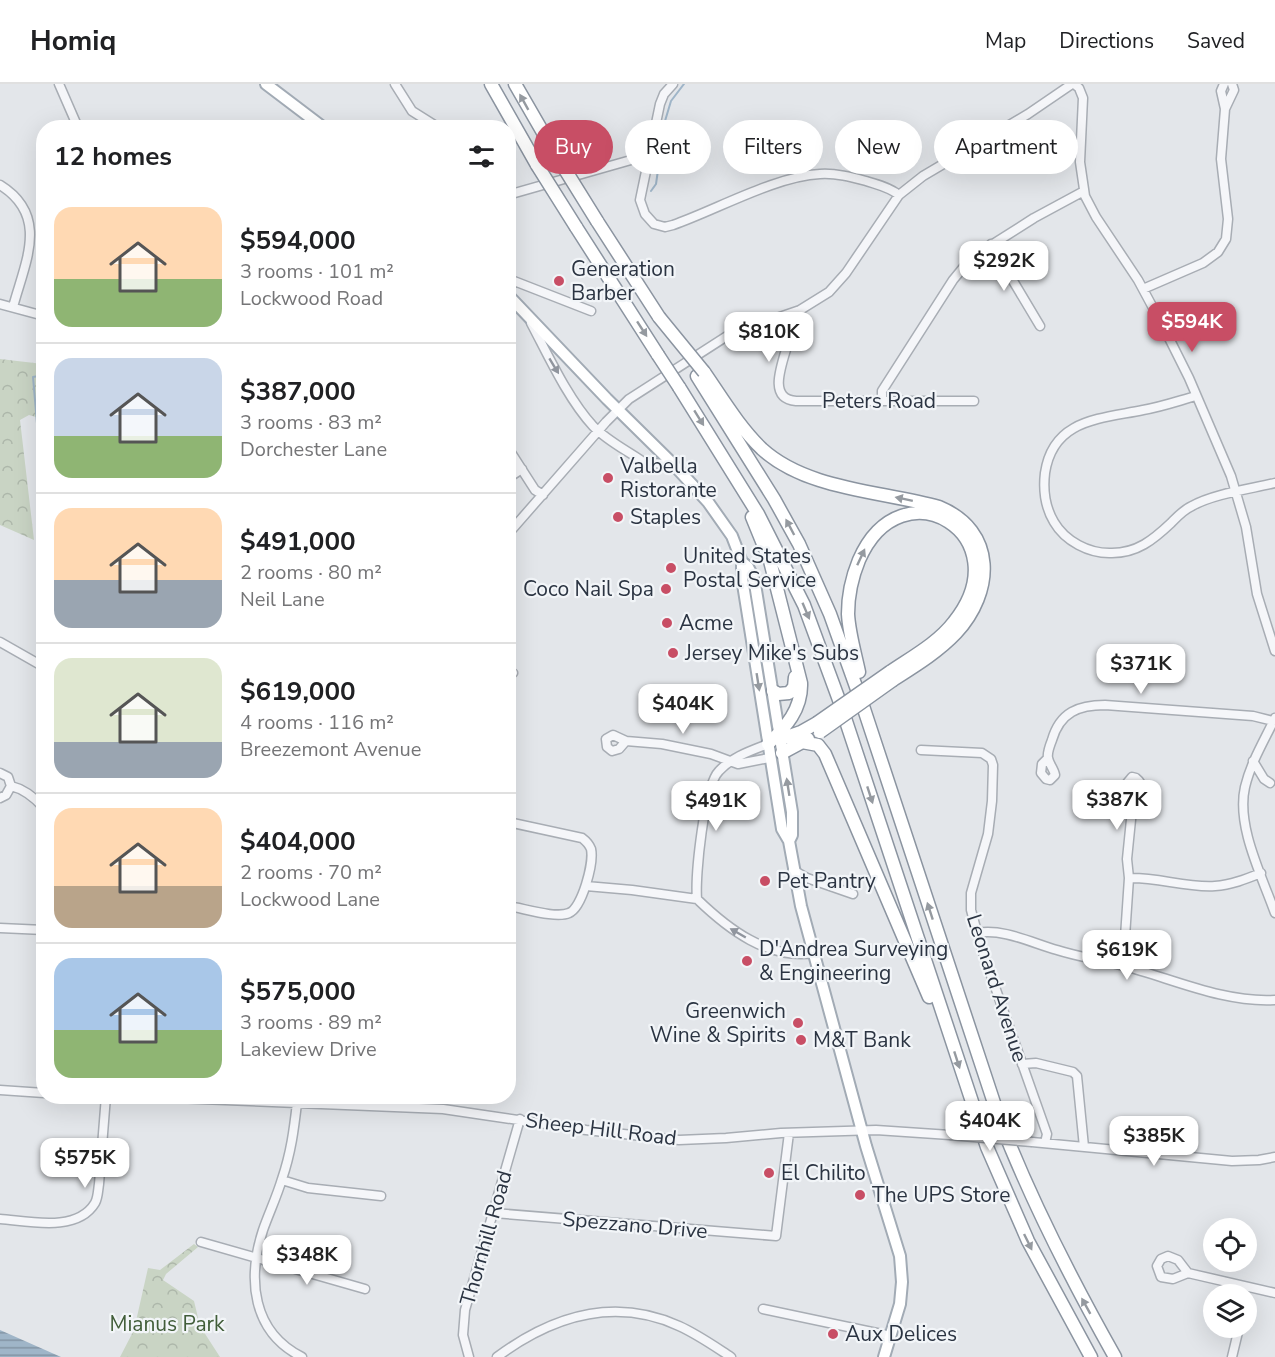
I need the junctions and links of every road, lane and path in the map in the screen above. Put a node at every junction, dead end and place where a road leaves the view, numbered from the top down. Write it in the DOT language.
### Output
graph roads {
  1 [pos="59,84"];
  2 [pos="266,84"];
  3 [pos="395,84"];
  4 [pos="491,84"];
  5 [pos="515,84"];
  6 [pos="673,84"];
  7 [pos="1073,84"];
  8 [pos="1224,84"];
  9 [pos="1232,84"];
  10 [pos="1225,109"];
  11 [pos="75,120"];
  12 [pos="313,120"];
  13 [pos="426,120"];
  14 [pos="511,120"];
  15 [pos="656,120"];
  16 [pos="516,128"];
  17 [pos="625,161"];
  18 [pos="645,174"];
  19 [pos="0,185"];
  20 [pos="516,190"];
  21 [pos="1084,191"];
  22 [pos="899,195"];
  23 [pos="991,244"];
  24 [pos="516,282"];
  25 [pos="1143,289"];
  26 [pos="516,303"];
  27 [pos="0,304"];
  28 [pos="13,307"];
  29 [pos="591,311"];
  30 [pos="792,313"];
  31 [pos="36,314"];
  32 [pos="526,314"];
  33 [pos="1040,326"];
  34 [pos="700,374"];
  35 [pos="1196,396"];
  36 [pos="882,401"];
  37 [pos="974,401"];
  38 [pos="618,410"];
  39 [pos="598,431"];
  40 [pos="718,449"];
  41 [pos="516,460"];
  42 [pos="674,465"];
  43 [pos="522,469"];
  44 [pos="516,473"];
  45 [pos="1275,483"];
  46 [pos="1237,493"];
  47 [pos="543,495"];
  48 [pos="516,525"];
  49 [pos="742,562"];
  50 [pos="789,634"];
  51 [pos="0,642"];
  52 [pos="1275,651"];
  53 [pos="36,659"];
  54 [pos="892,676"];
  55 [pos="773,691"];
  56 [pos="1274,719"];
  57 [pos="818,728"];
  58 [pos="780,736"];
  59 [pos="627,741"];
  60 [pos="802,742"];
  61 [pos="768,744"];
  62 [pos="921,750"];
  63 [pos="782,753"];
  64 [pos="880,757"];
  65 [pos="769,758"];
  66 [pos="1048,758"];
  67 [pos="1253,761"];
  68 [pos="729,762"];
  69 [pos="0,773"];
  70 [pos="1247,780"];
  71 [pos="1273,783"];
  72 [pos="11,786"];
  73 [pos="0,798"];
  74 [pos="1133,800"];
  75 [pos="36,801"];
  76 [pos="516,824"];
  77 [pos="789,841"];
  78 [pos="794,870"];
  79 [pos="1261,873"];
  80 [pos="1130,878"];
  81 [pos="586,886"];
  82 [pos="853,894"];
  83 [pos="696,900"];
  84 [pos="516,907"];
  85 [pos="1275,913"];
  86 [pos="0,928"];
  87 [pos="36,930"];
  88 [pos="977,933"];
  89 [pos="813,953"];
  90 [pos="1124,966"];
  91 [pos="1275,999"];
  92 [pos="944,1021"];
  93 [pos="1022,1064"];
  94 [pos="0,1090"];
  95 [pos="36,1092"];
  96 [pos="106,1104"];
  97 [pos="297,1104"];
  98 [pos="346,1104"];
  99 [pos="520,1119"];
  100 [pos="862,1131"];
  101 [pos="789,1133"];
  102 [pos="1045,1143"];
  103 [pos="1084,1147"];
  104 [pos="1275,1157"];
  105 [pos="282,1180"];
  106 [pos="381,1196"];
  107 [pos="494,1214"];
  108 [pos="0,1219"];
  109 [pos="201,1242"];
  110 [pos="257,1258"];
  111 [pos="1188,1273"];
  112 [pos="1223,1284"];
  113 [pos="365,1288"];
  114 [pos="1257,1292"];
  115 [pos="1275,1293"];
  116 [pos="762,1309"];
  117 [pos="891,1336"];
  118 [pos="1237,1338"];
  119 [pos="500,1356"];
  120 [pos="302,1357"];
  121 [pos="469,1357"];
  122 [pos="730,1357"];
  123 [pos="884,1357"];
  124 [pos="1091,1357"];
  125 [pos="1115,1357"];
  126 [pos="1232,1357"];
  1 -- 11 [label="street"];
  2 -- 12 [label="main road"];
  3 -- 13 [label="street"];
  4 -- 14 [label="highway, one-way, bridge"];
  34 -- 5 [label="highway, one-way, bridge"];
  6 -- 15 [label="street"];
  7 -- 21 [label="street"];
  7 -- 22 [label="street"];
  8 -- 10 [label="street"];
  9 -- 10 [label="street"];
  10 -- 25 [label="street"];
  16 -- 40 [label="highway, one-way, bridge"];
  17 -- 20 [label="street"];
  18 -- 22 [label="street"];
  19 -- 28 [label="street"];
  21 -- 23 [label="street"];
  21 -- 25 [label="street"];
  22 -- 30 [label="street"];
  23 -- 33 [label="street"];
  23 -- 36 [label="street"];
  24 -- 29 [label="street"];
  25 -- 35 [label="street"];
  26 -- 32 [label="main road"];
  27 -- 28 [label="street"];
  28 -- 31 [label="street"];
  30 -- 36 [label="street, Peters Road"];
  30 -- 38 [label="street"];
  32 -- 38 [label="main road"];
  32 -- 39 [label="street, one-way"];
  54 -- 34 [label="highway, one-way"];
  64 -- 34 [label="highway, one-way"];
  35 -- 46 [label="street"];
  35 -- 46 [label="street"];
  36 -- 37 [label="street, Peters Road"];
  38 -- 39 [label="street"];
  38 -- 42 [label="main road"];
  39 -- 42 [label="street"];
  39 -- 47 [label="street"];
  40 -- 50 [label="highway"];
  40 -- 92 [label="highway, one-way"];
  41 -- 43 [label="street"];
  42 -- 49 [label="main road"];
  43 -- 44 [label="street"];
  43 -- 47 [label="street"];
  45 -- 46 [label="street"];
  46 -- 52 [label="street"];
  47 -- 48 [label="street"];
  49 -- 55 [label="main road"];
  49 -- 61 [label="main road, one-way"];
  50 -- 55 [label="highway"];
  50 -- 58 [label="highway"];
  51 -- 53 [label="street"];
  54 -- 57 [label="highway, bridge"];
  64 -- 54 [label="highway, one-way"];
  55 -- 58 [label="main road"];
  56 -- 66 [label="street"];
  56 -- 67 [label="street"];
  57 -- 58 [label="highway"];
  57 -- 60 [label="highway"];
  58 -- 61 [label="highway"];
  58 -- 63 [label="main road"];
  59 -- 68 [label="street"];
  60 -- 63 [label="highway"];
  60 -- 92 [label="highway"];
  61 -- 65 [label="main road"];
  61 -- 68 [label="street"];
  62 -- 88 [label="street, Leonard Avenue"];
  63 -- 65 [label="main road"];
  77 -- 63 [label="main road, one-way"];
  125 -- 64 [label="highway, one-way"];
  65 -- 68 [label="street"];
  65 -- 77 [label="main road"];
  67 -- 70 [label="street"];
  67 -- 71 [label="street"];
  68 -- 83 [label="street"];
  69 -- 72 [label="street"];
  70 -- 71 [label="street"];
  70 -- 79 [label="street"];
  72 -- 73 [label="street"];
  72 -- 75 [label="street"];
  74 -- 80 [label="street"];
  76 -- 81 [label="street"];
  77 -- 78 [label="main road"];
  78 -- 82 [label="street"];
  78 -- 89 [label="main road"];
  79 -- 80 [label="street"];
  79 -- 85 [label="street"];
  80 -- 90 [label="street"];
  81 -- 83 [label="street"];
  81 -- 84 [label="street"];
  89 -- 83 [label="street, one-way"];
  86 -- 87 [label="street"];
  88 -- 90 [label="street"];
  88 -- 93 [label="street, Leonard Avenue"];
  89 -- 100 [label="main road"];
  90 -- 91 [label="street"];
  92 -- 124 [label="highway, one-way"];
  93 -- 102 [label="street, Leonard Avenue"];
  93 -- 103 [label="street"];
  94 -- 95 [label="street"];
  96 -- 108 [label="street"];
  97 -- 105 [label="street"];
  98 -- 99 [label="street, Sheep Hill Road"];
  99 -- 101 [label="street, Sheep Hill Road"];
  99 -- 107 [label="street, Thornhill Road"];
  100 -- 101 [label="street, Sheep Hill Road"];
  100 -- 102 [label="street, Sheep Hill Road, bridge"];
  100 -- 117 [label="main road"];
  101 -- 107 [label="street, Spezzano Drive"];
  102 -- 103 [label="street, Sheep Hill Road"];
  103 -- 104 [label="street, Sheep Hill Road"];
  105 -- 106 [label="street"];
  105 -- 110 [label="street"];
  107 -- 121 [label="street, Thornhill Road"];
  109 -- 110 [label="street"];
  110 -- 113 [label="street"];
  110 -- 120 [label="street"];
  111 -- 112 [label="street"];
  114 -- 115 [label="street"];
  116 -- 117 [label="street"];
  117 -- 123 [label="main road"];
  118 -- 126 [label="street"];
  119 -- 122 [label="street"];
}
